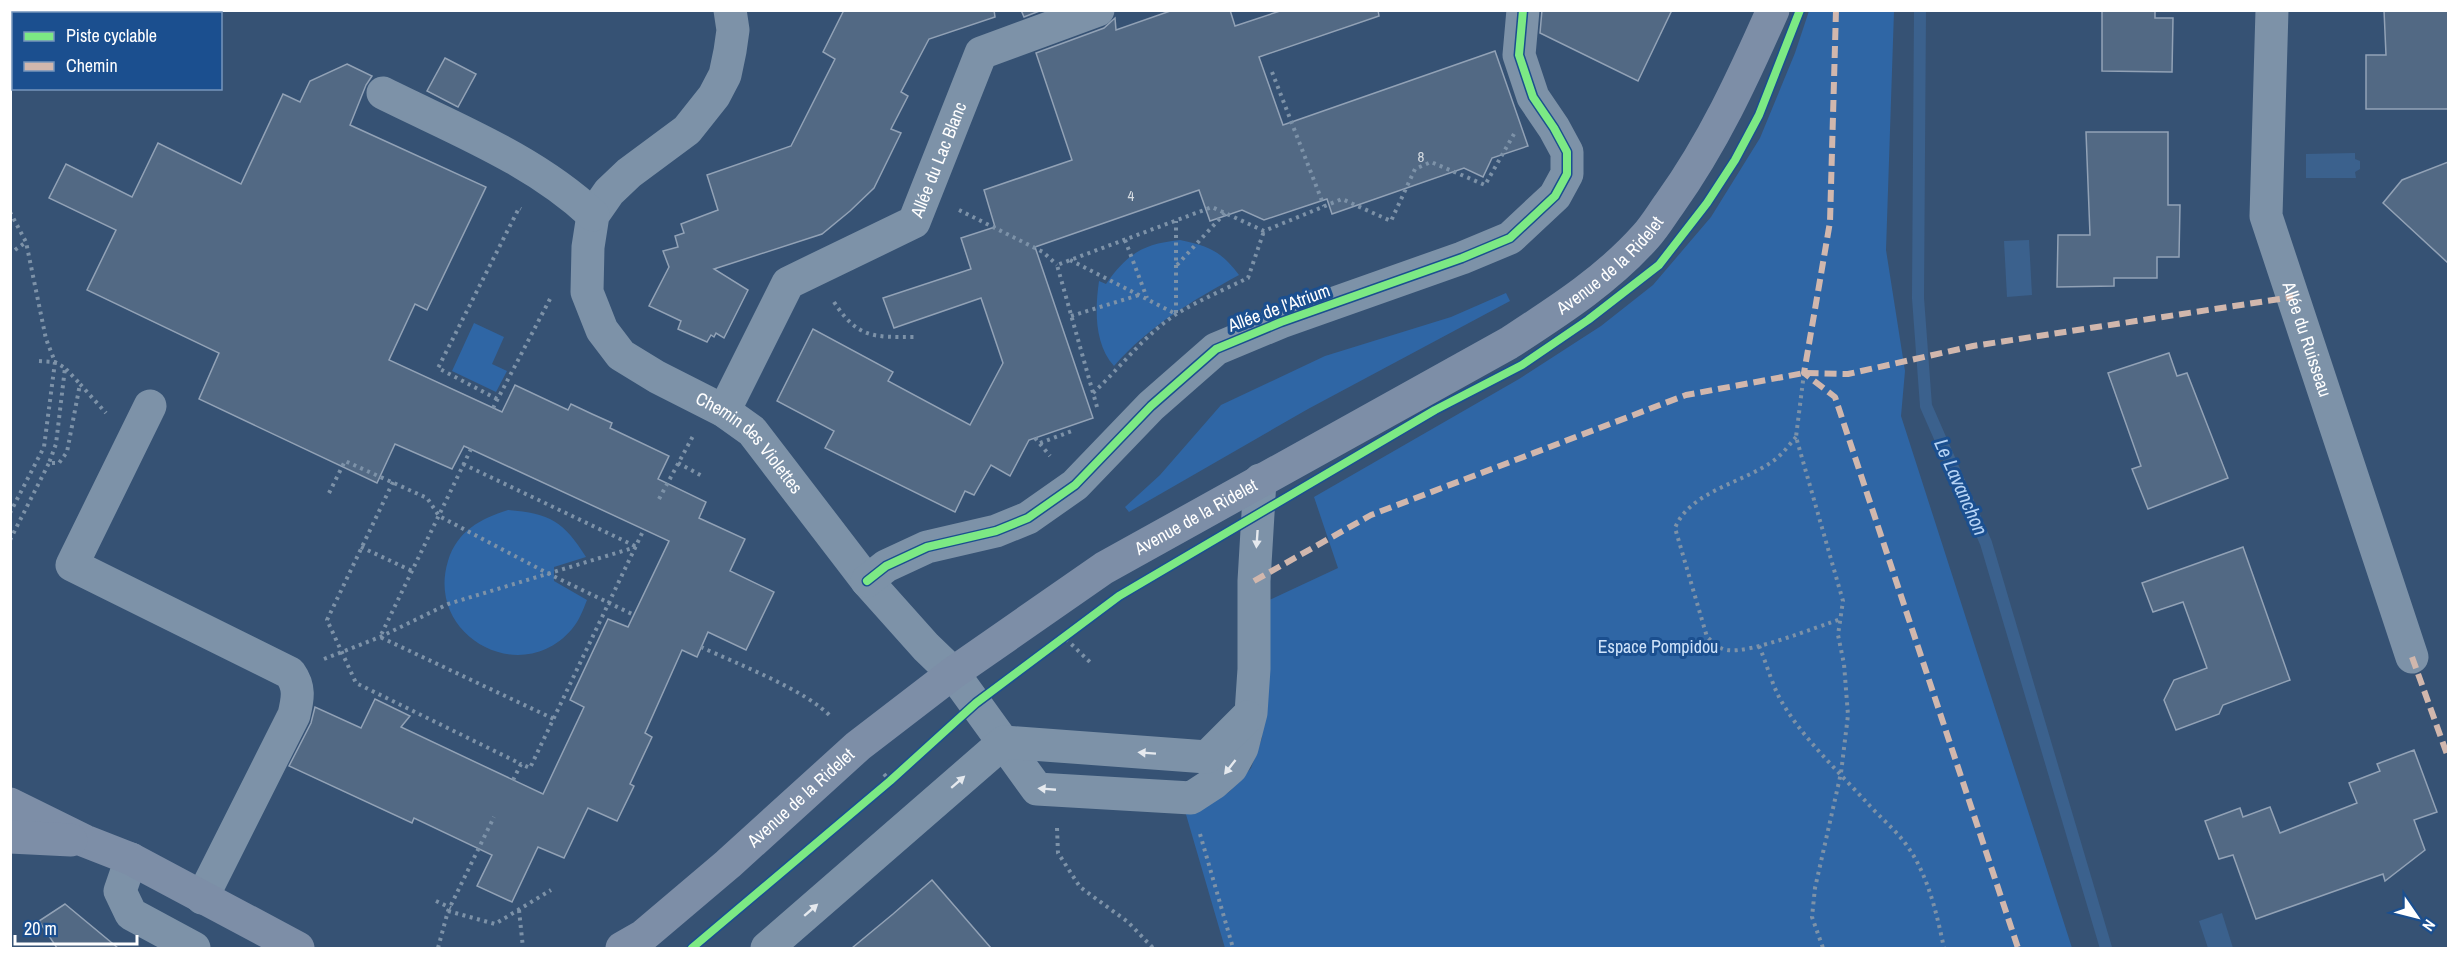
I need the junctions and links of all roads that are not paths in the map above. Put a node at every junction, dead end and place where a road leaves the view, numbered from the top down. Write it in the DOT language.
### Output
graph roads {
  1 [pos="730,10"];
  2 [pos="1098,10"];
  3 [pos="1523,10"];
  4 [pos="1753,10"];
  5 [pos="1773,10"];
  6 [pos="2272,10"];
  7 [pos="1744,75"];
  8 [pos="383,93"];
  9 [pos="593,215"];
  10 [pos="150,406"];
  11 [pos="718,407"];
  12 [pos="1260,480"];
  13 [pos="867,581"];
  14 [pos="2412,657"];
  15 [pos="953,673"];
  16 [pos="1251,713"];
  17 [pos="1004,742"];
  18 [pos="10,804"];
  19 [pos="10,837"];
  20 [pos="85,841"];
  21 [pos="131,859"];
  22 [pos="202,897"];
  23 [pos="194,948"];
  24 [pos="298,948"];
  25 [pos="622,948"];
  26 [pos="767,948"];
  1 -- 9 [label="street"];
  2 -- 11 [label="street, Allée du Lac Blanc"];
  3 -- 13 [label="street, Allée de l'Atrium"];
  4 -- 7 [label="main road, Avenue de la Ridelet"];
  5 -- 7 [label="main road, Avenue de la Ridelet"];
  6 -- 14 [label="street, Allée du Ruisseau"];
  7 -- 12 [label="main road, Avenue de la Ridelet"];
  8 -- 9 [label="street"];
  9 -- 11 [label="street, Chemin des Violettes"];
  10 -- 22 [label="street"];
  11 -- 13 [label="street, Chemin des Violettes"];
  12 -- 15 [label="main road, Avenue de la Ridelet"];
  12 -- 16 [label="street, one-way"];
  13 -- 15 [label="street, Chemin des Violettes"];
  15 -- 17 [label="street, Chemin des Violettes"];
  15 -- 25 [label="main road, Avenue de la Ridelet"];
  16 -- 17 [label="street, one-way"];
  16 -- 17 [label="street, Chemin des Violettes, one-way"];
  26 -- 17 [label="street, one-way"];
  18 -- 20 [label="main road"];
  19 -- 20 [label="main road"];
  20 -- 21 [label="main road"];
  21 -- 22 [label="main road"];
  21 -- 23 [label="street"];
  22 -- 24 [label="main road"];
}
